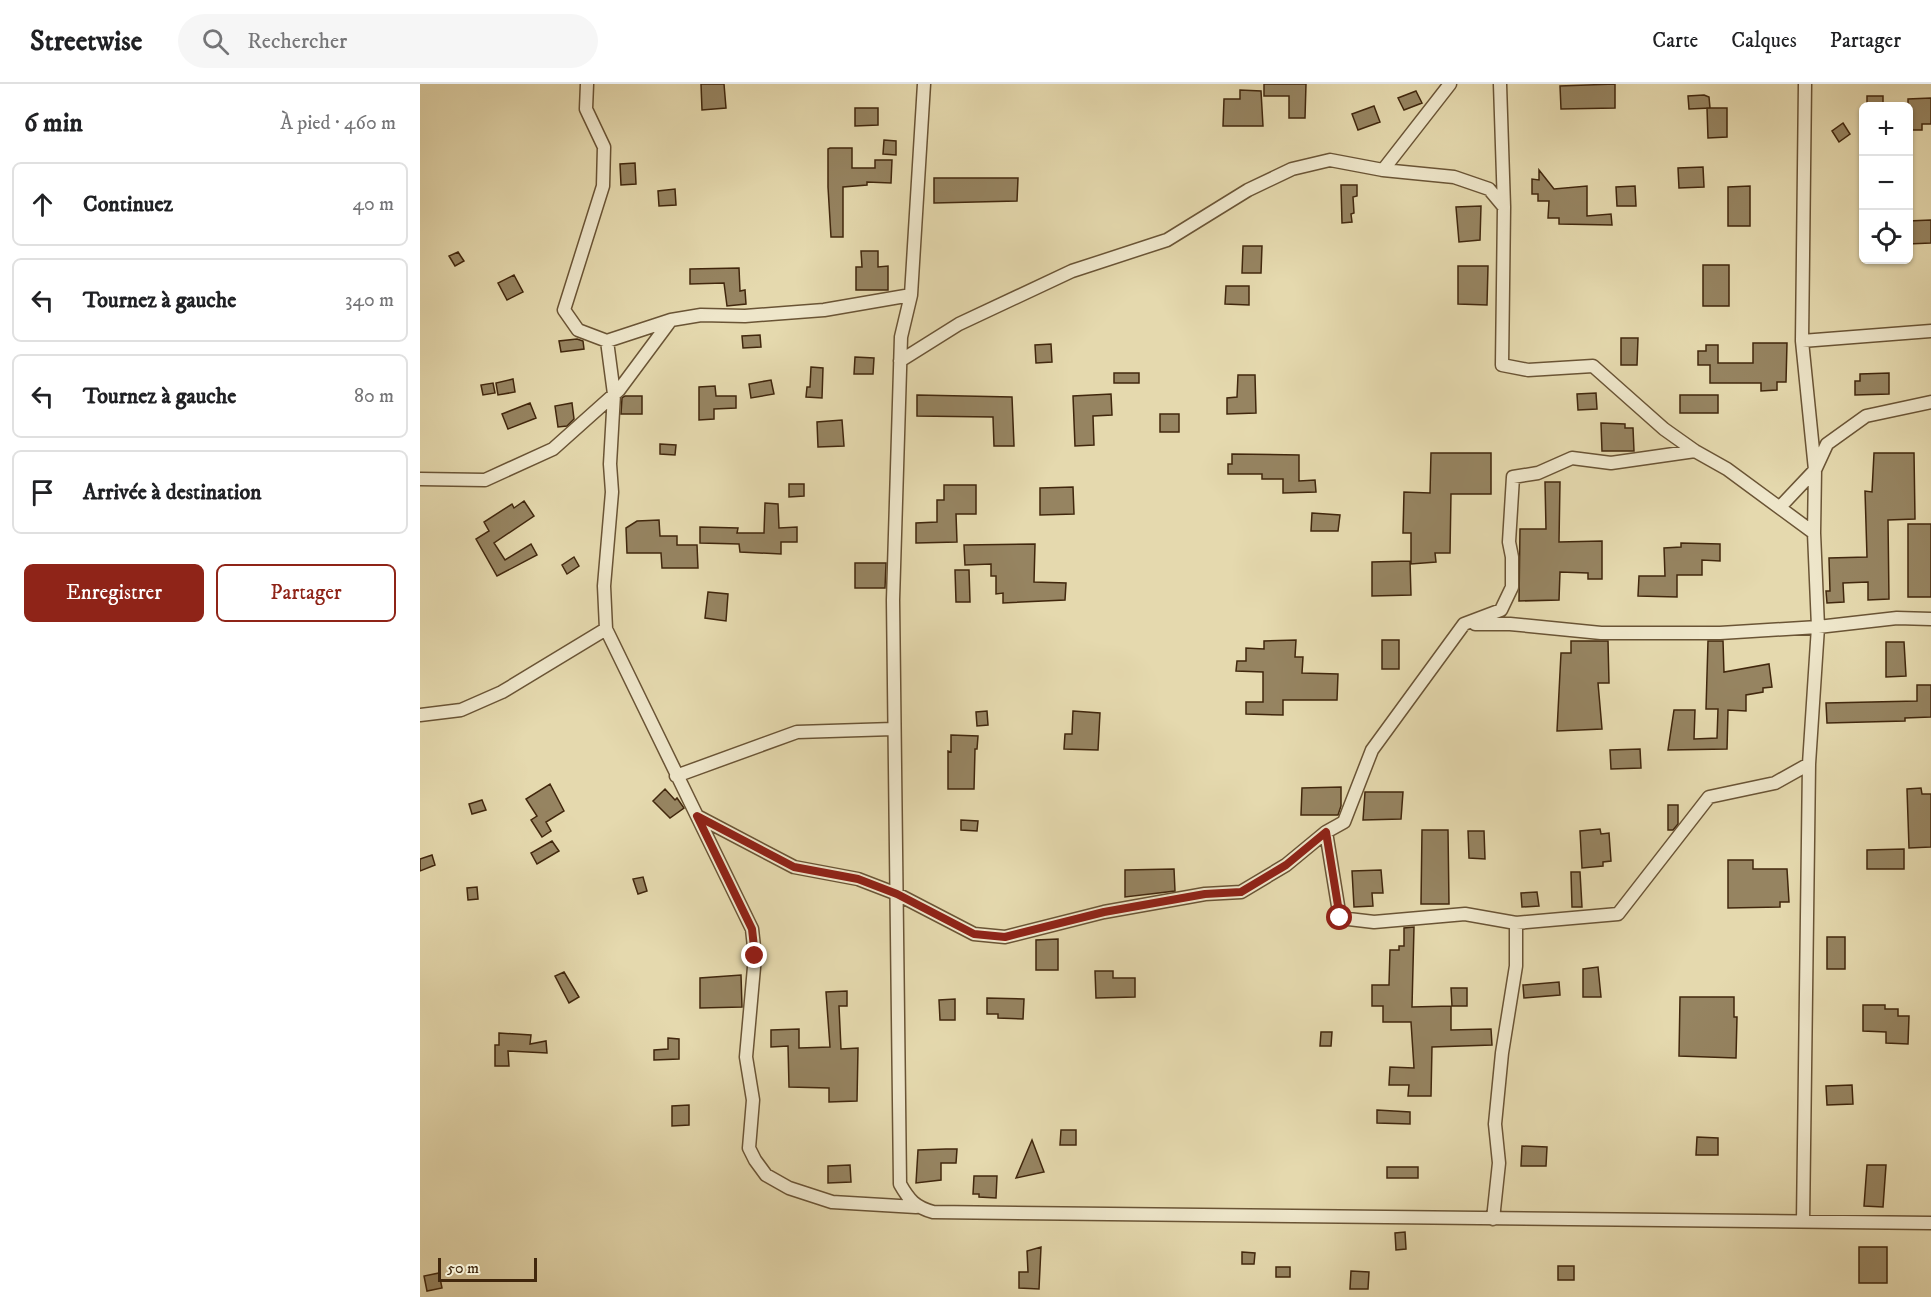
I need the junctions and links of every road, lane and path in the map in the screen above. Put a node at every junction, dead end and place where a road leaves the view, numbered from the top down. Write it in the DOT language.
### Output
graph roads {
  1 [pos="587,84"];
  2 [pos="924,84"];
  3 [pos="1450,84"];
  4 [pos="1500,84"];
  5 [pos="1805,84"];
  6 [pos="1383,170"];
  7 [pos="1504,207"];
  8 [pos="910,295"];
  9 [pos="671,320"];
  10 [pos="1931,331"];
  11 [pos="607,341"];
  12 [pos="1802,341"];
  13 [pos="900,361"];
  14 [pos="614,394"];
  15 [pos="1931,402"];
  16 [pos="1695,451"];
  17 [pos="1815,470"];
  18 [pos="420,479"];
  19 [pos="1780,507"];
  20 [pos="1814,533"];
  21 [pos="1931,619"];
  22 [pos="1464,624"];
  23 [pos="1818,627"];
  24 [pos="606,629"];
  25 [pos="420,715"];
  26 [pos="894,729"];
  27 [pos="1809,764"];
  28 [pos="676,776"];
  29 [pos="697,816"];
  30 [pos="1326,832"];
  31 [pos="897,894"];
  32 [pos="1516,923"];
  33 [pos="916,1207"];
  34 [pos="1493,1219"];
  35 [pos="1803,1222"];
  36 [pos="1931,1223"];
  1 -- 11 [label="street"];
  2 -- 8 [label="street"];
  3 -- 6 [label="street"];
  4 -- 7 [label="street"];
  5 -- 12 [label="street"];
  6 -- 7 [label="street"];
  6 -- 13 [label="street"];
  7 -- 16 [label="street"];
  8 -- 9 [label="street"];
  8 -- 13 [label="street"];
  9 -- 11 [label="street"];
  9 -- 14 [label="street"];
  10 -- 12 [label="street"];
  11 -- 14 [label="street"];
  12 -- 17 [label="street"];
  13 -- 26 [label="street"];
  14 -- 18 [label="street"];
  14 -- 24 [label="street"];
  15 -- 17 [label="street"];
  16 -- 19 [label="street"];
  16 -- 22 [label="street"];
  17 -- 19 [label="street"];
  17 -- 20 [label="street"];
  19 -- 20 [label="street"];
  20 -- 23 [label="street"];
  21 -- 23 [label="street"];
  22 -- 23 [label="street"];
  22 -- 30 [label="street"];
  23 -- 27 [label="street"];
  24 -- 25 [label="street"];
  24 -- 28 [label="street"];
  26 -- 28 [label="street"];
  26 -- 31 [label="street"];
  27 -- 32 [label="street"];
  27 -- 35 [label="street"];
  28 -- 29 [label="street"];
  29 -- 31 [label="street"];
  29 -- 33 [label="street"];
  30 -- 31 [label="street"];
  30 -- 32 [label="street"];
  31 -- 33 [label="street"];
  32 -- 34 [label="street"];
  33 -- 34 [label="street"];
  34 -- 35 [label="street"];
  35 -- 36 [label="street"];
}
